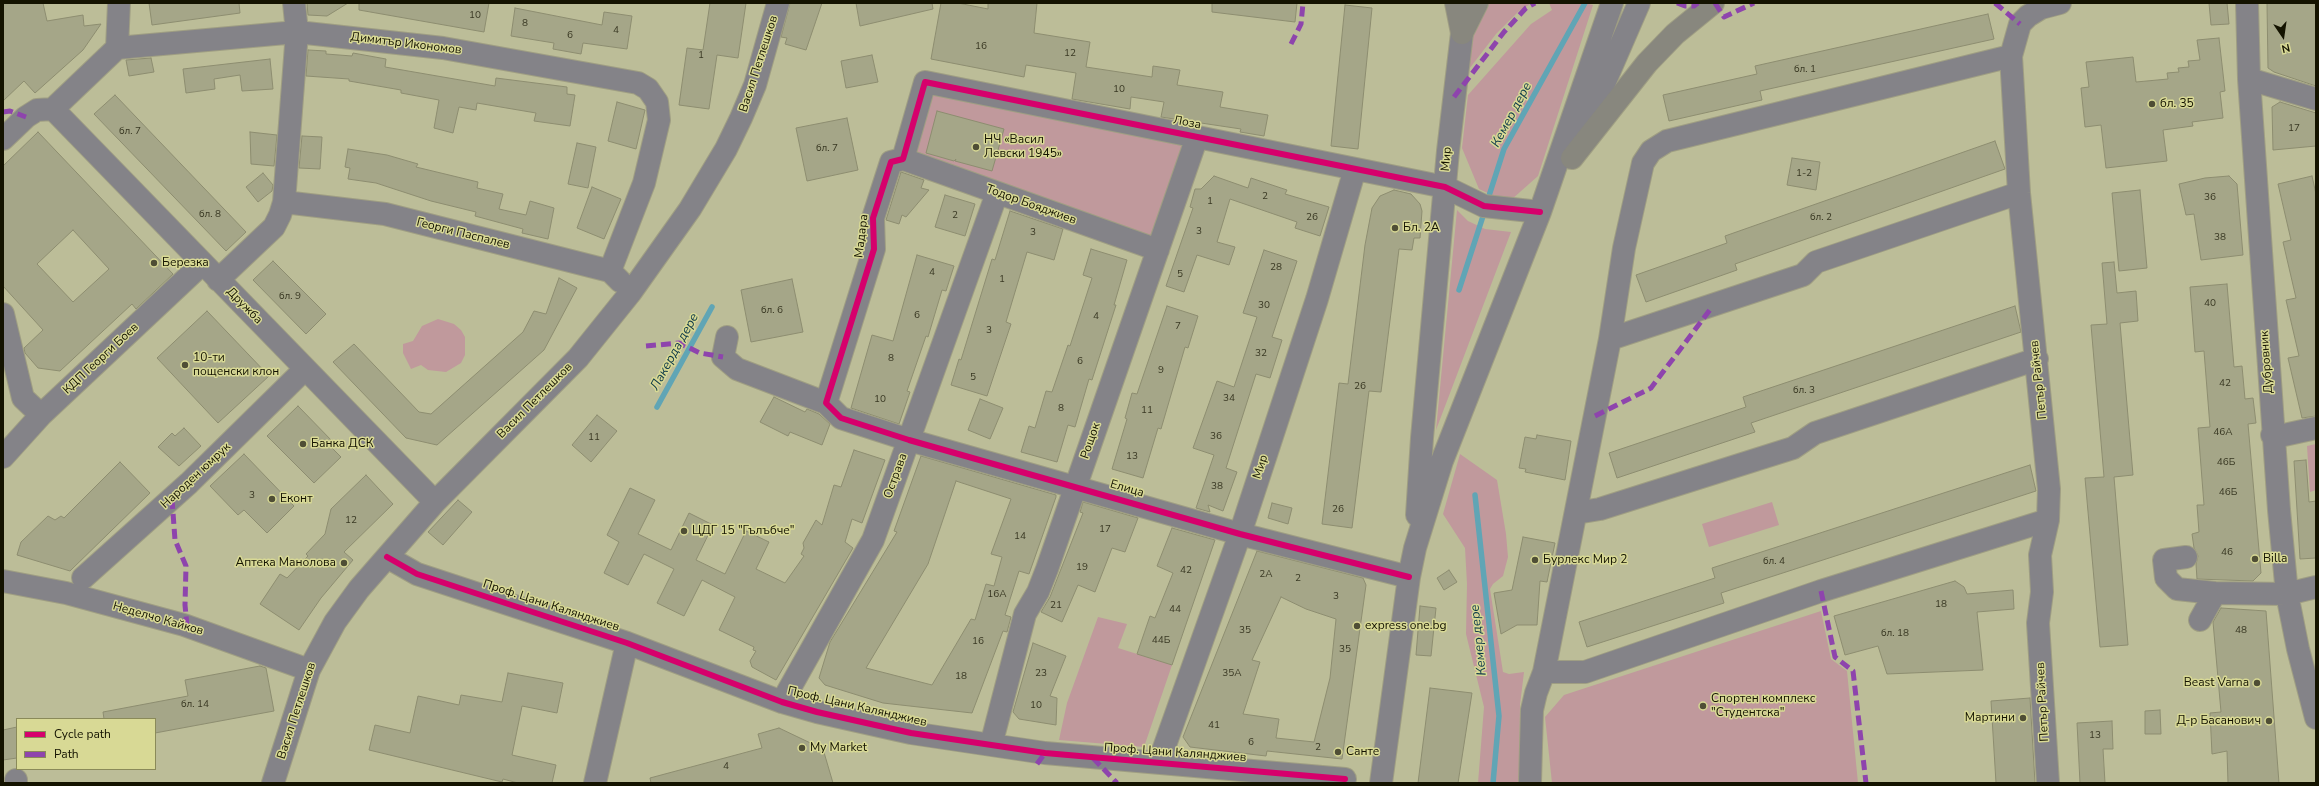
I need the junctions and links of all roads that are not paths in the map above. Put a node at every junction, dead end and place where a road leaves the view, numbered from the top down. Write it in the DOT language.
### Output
graph roads {
  1 [pos="119,3"];
  2 [pos="294,3"];
  3 [pos="778,3"];
  4 [pos="1456,3"];
  5 [pos="1477,3"];
  6 [pos="1612,3"];
  7 [pos="1639,3"];
  8 [pos="1713,3"];
  9 [pos="2060,3"];
  10 [pos="2247,3"];
  11 [pos="297,32"];
  12 [pos="1462,33"];
  13 [pos="117,48"];
  14 [pos="2011,56"];
  15 [pos="2249,79"];
  16 [pos="2316,99"];
  17 [pos="53,109"];
  18 [pos="1197,136"];
  19 [pos="3,139"];
  20 [pos="1572,158"];
  21 [pos="903,159"];
  22 [pos="1356,169"];
  23 [pos="1445,187"];
  24 [pos="998,193"];
  25 [pos="2019,193"];
  26 [pos="284,202"];
  27 [pos="1540,212"];
  28 [pos="1158,250"];
  29 [pos="202,264"];
  30 [pos="610,271"];
  31 [pos="218,280"];
  32 [pos="631,292"];
  33 [pos="3,314"];
  34 [pos="727,337"];
  35 [pos="1610,339"];
  36 [pos="2037,359"];
  37 [pos="305,370"];
  38 [pos="834,410"];
  39 [pos="41,415"];
  40 [pos="2316,428"];
  41 [pos="2272,435"];
  42 [pos="909,440"];
  43 [pos="3,457"];
  44 [pos="1076,486"];
  45 [pos="435,502"];
  46 [pos="1576,512"];
  47 [pos="2048,520"];
  48 [pos="1240,534"];
  49 [pos="1415,548"];
  50 [pos="387,557"];
  51 [pos="2186,557"];
  52 [pos="1409,577"];
  53 [pos="83,578"];
  54 [pos="3,581"];
  55 [pos="2316,587"];
  56 [pos="2215,593"];
  57 [pos="2287,594"];
  58 [pos="2200,620"];
  59 [pos="627,643"];
  60 [pos="309,670"];
  61 [pos="1544,672"];
  62 [pos="782,702"];
  63 [pos="2316,718"];
  64 [pos="991,745"];
  65 [pos="1159,762"];
  66 [pos="1345,779"];
  67 [pos="273,783"];
  68 [pos="595,783"];
  69 [pos="1381,783"];
  70 [pos="1530,783"];
  71 [pos="2048,783"];
  1 -- 13 [label="street"];
  2 -- 11 [label="street"];
  3 -- 32 [label="street, Васил Петлешков"];
  4 -- 12 [label="highway"];
  5 -- 12 [label="highway"];
  6 -- 27 [label="street, Мир"];
  7 -- 20 [label="street, Мир"];
  8 -- 20 [label="highway"];
  9 -- 14 [label="street, Петър Райчев"];
  10 -- 15 [label="street, Дубровник"];
  11 -- 13 [label="street, Димитър Икономов"];
  11 -- 26 [label="street"];
  11 -- 30 [label="street, Димитър Икономов"];
  12 -- 23 [label="street, Мир"];
  13 -- 17 [label="street"];
  14 -- 25 [label="street, Петър Райчев"];
  14 -- 35 [label="street"];
  15 -- 16 [label="street"];
  15 -- 41 [label="street, Дубровник"];
  17 -- 19 [label="street"];
  17 -- 29 [label="street, Дружба"];
  18 -- 21 [label="street, Лоза"];
  18 -- 22 [label="street, Лоза"];
  18 -- 28 [label="street, Рощок"];
  20 -- 27 [label="street, Мир"];
  21 -- 24 [label="street, Тодор Бояджиев"];
  21 -- 38 [label="street, Мадара"];
  22 -- 23 [label="street, Лоза"];
  22 -- 48 [label="street, Мир"];
  23 -- 27 [label="street, Лоза"];
  23 -- 49 [label="street, Мир"];
  24 -- 28 [label="street, Тодор Бояджиев"];
  24 -- 42 [label="street, Острава"];
  25 -- 35 [label="street"];
  25 -- 36 [label="street, Петър Райчев"];
  26 -- 30 [label="street, Георги Паспалев"];
  26 -- 31 [label="street"];
  27 -- 49 [label="street, Мир"];
  28 -- 44 [label="street, Рощок"];
  29 -- 31 [label="street, Дружба"];
  29 -- 39 [label="street, КДП Георги Боев"];
  30 -- 32 [label="street"];
  31 -- 37 [label="street, Дружба"];
  32 -- 45 [label="street, Васил Петлешков"];
  33 -- 39 [label="street"];
  34 -- 38 [label="street, Елица"];
  35 -- 46 [label="street"];
  36 -- 46 [label="street"];
  36 -- 47 [label="street, Петър Райчев"];
  37 -- 45 [label="street, Дружба"];
  37 -- 53 [label="street, Народен юмрук"];
  38 -- 42 [label="street, Елица"];
  39 -- 43 [label="street, КДП Георги Боев"];
  40 -- 41 [label="street"];
  41 -- 57 [label="street, Дубровник"];
  42 -- 44 [label="street, Елица"];
  42 -- 62 [label="street, Острава"];
  44 -- 48 [label="street, Елица"];
  44 -- 64 [label="street, Рощок"];
  45 -- 50 [label="street, Васил Петлешков"];
  46 -- 61 [label="street"];
  47 -- 61 [label="street"];
  47 -- 71 [label="street, Петър Райчев"];
  48 -- 52 [label="street, Елица"];
  48 -- 65 [label="street, Мир"];
  49 -- 52 [label="street, Мир"];
  50 -- 59 [label="street, Проф. Цани Калянджиев"];
  50 -- 60 [label="street, Васил Петлешков"];
  51 -- 56 [label="street"];
  52 -- 69 [label="street, Мир"];
  54 -- 60 [label="street, Неделчо Кайков"];
  55 -- 57 [label="street"];
  56 -- 57 [label="street"];
  56 -- 58 [label="street"];
  57 -- 63 [label="street, Дубровник"];
  59 -- 62 [label="street, Проф. Цани Калянджиев"];
  59 -- 68 [label="street"];
  60 -- 67 [label="street, Васил Петлешков"];
  61 -- 70 [label="street"];
  62 -- 64 [label="street, Проф. Цани Калянджиев"];
  64 -- 65 [label="street, Проф. Цани Калянджиев"];
  65 -- 66 [label="street, Проф. Цани Калянджиев"];
}
